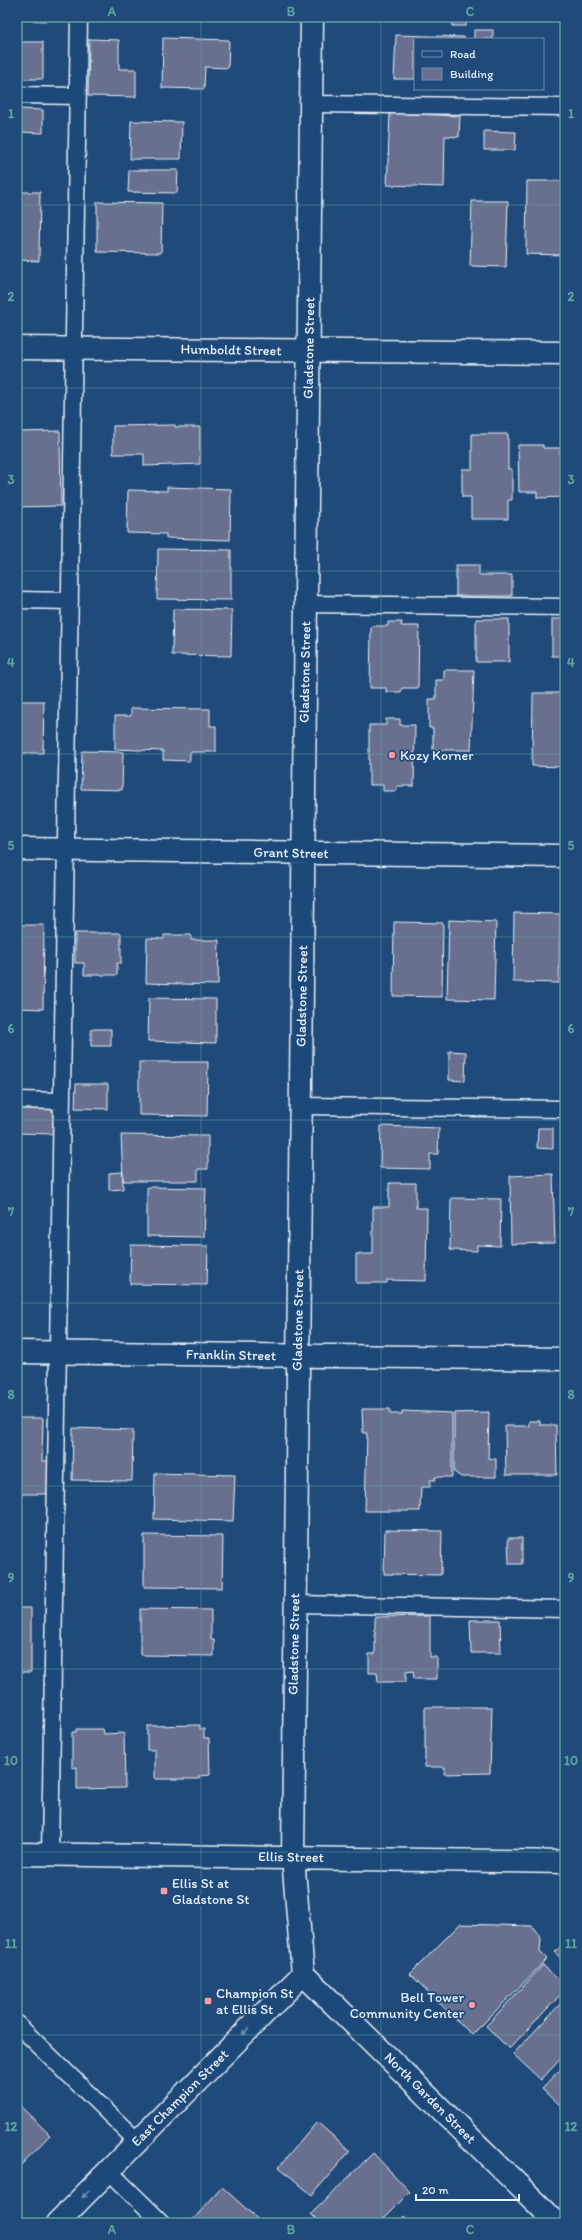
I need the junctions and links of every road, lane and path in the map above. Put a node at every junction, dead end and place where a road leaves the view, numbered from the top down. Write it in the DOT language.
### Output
graph roads {
  1 [pos="79,17"];
  2 [pos="312,17"];
  3 [pos="17,95"];
  4 [pos="78,96"];
  5 [pos="311,104"];
  6 [pos="565,107"];
  7 [pos="17,348"];
  8 [pos="74,348"];
  9 [pos="309,351"];
  10 [pos="565,353"];
  11 [pos="17,600"];
  12 [pos="70,601"];
  13 [pos="306,604"];
  14 [pos="565,607"];
  15 [pos="17,849"];
  16 [pos="66,850"];
  17 [pos="303,853"];
  18 [pos="565,856"];
  19 [pos="17,1100"];
  20 [pos="62,1101"];
  21 [pos="301,1106"];
  22 [pos="565,1109"];
  23 [pos="17,1352"];
  24 [pos="58,1353"];
  25 [pos="298,1356"];
  26 [pos="565,1359"];
  27 [pos="295,1604"];
  28 [pos="565,1609"];
  29 [pos="17,1854"];
  30 [pos="50,1854"];
  31 [pos="292,1858"];
  32 [pos="565,1862"];
  33 [pos="303,1974"];
  34 [pos="17,2024"];
  35 [pos="138,2142"];
  36 [pos="109,2171"];
  37 [pos="57,2223"];
  38 [pos="162,2223"];
  39 [pos="557,2223"];
  1 -- 4 [label="lane"];
  2 -- 5 [label="street, Gladstone Street"];
  3 -- 4 [label="lane"];
  4 -- 8 [label="lane"];
  5 -- 6 [label="lane"];
  5 -- 9 [label="street, Gladstone Street"];
  7 -- 8 [label="street, Humboldt Street"];
  8 -- 9 [label="street, Humboldt Street"];
  8 -- 12 [label="lane"];
  9 -- 10 [label="street, Humboldt Street"];
  9 -- 13 [label="street, Gladstone Street"];
  11 -- 12 [label="lane"];
  12 -- 16 [label="lane"];
  13 -- 14 [label="lane"];
  13 -- 17 [label="street, Gladstone Street"];
  15 -- 16 [label="street, Grant Street"];
  16 -- 17 [label="street, Grant Street"];
  16 -- 20 [label="lane"];
  17 -- 18 [label="street, Grant Street"];
  17 -- 21 [label="street, Gladstone Street"];
  19 -- 20 [label="lane"];
  20 -- 24 [label="lane"];
  21 -- 22 [label="lane"];
  21 -- 25 [label="street, Gladstone Street"];
  23 -- 24 [label="street, Franklin Street"];
  24 -- 25 [label="street, Franklin Street"];
  24 -- 30 [label="lane"];
  25 -- 26 [label="street, Franklin Street"];
  25 -- 27 [label="street, Gladstone Street"];
  27 -- 28 [label="lane"];
  27 -- 31 [label="street, Gladstone Street"];
  29 -- 30 [label="street, Ellis Street"];
  30 -- 31 [label="street, Ellis Street"];
  31 -- 32 [label="street, Ellis Street"];
  31 -- 33 [label="street, Gladstone Street"];
  33 -- 35 [label="street, East Champion Street, one-way"];
  33 -- 39 [label="street, North Garden Street"];
  34 -- 35 [label="lane"];
  35 -- 36 [label="street, East Champion Street"];
  36 -- 37 [label="street, East Champion Street, one-way"];
  36 -- 38 [label="lane"];
}
